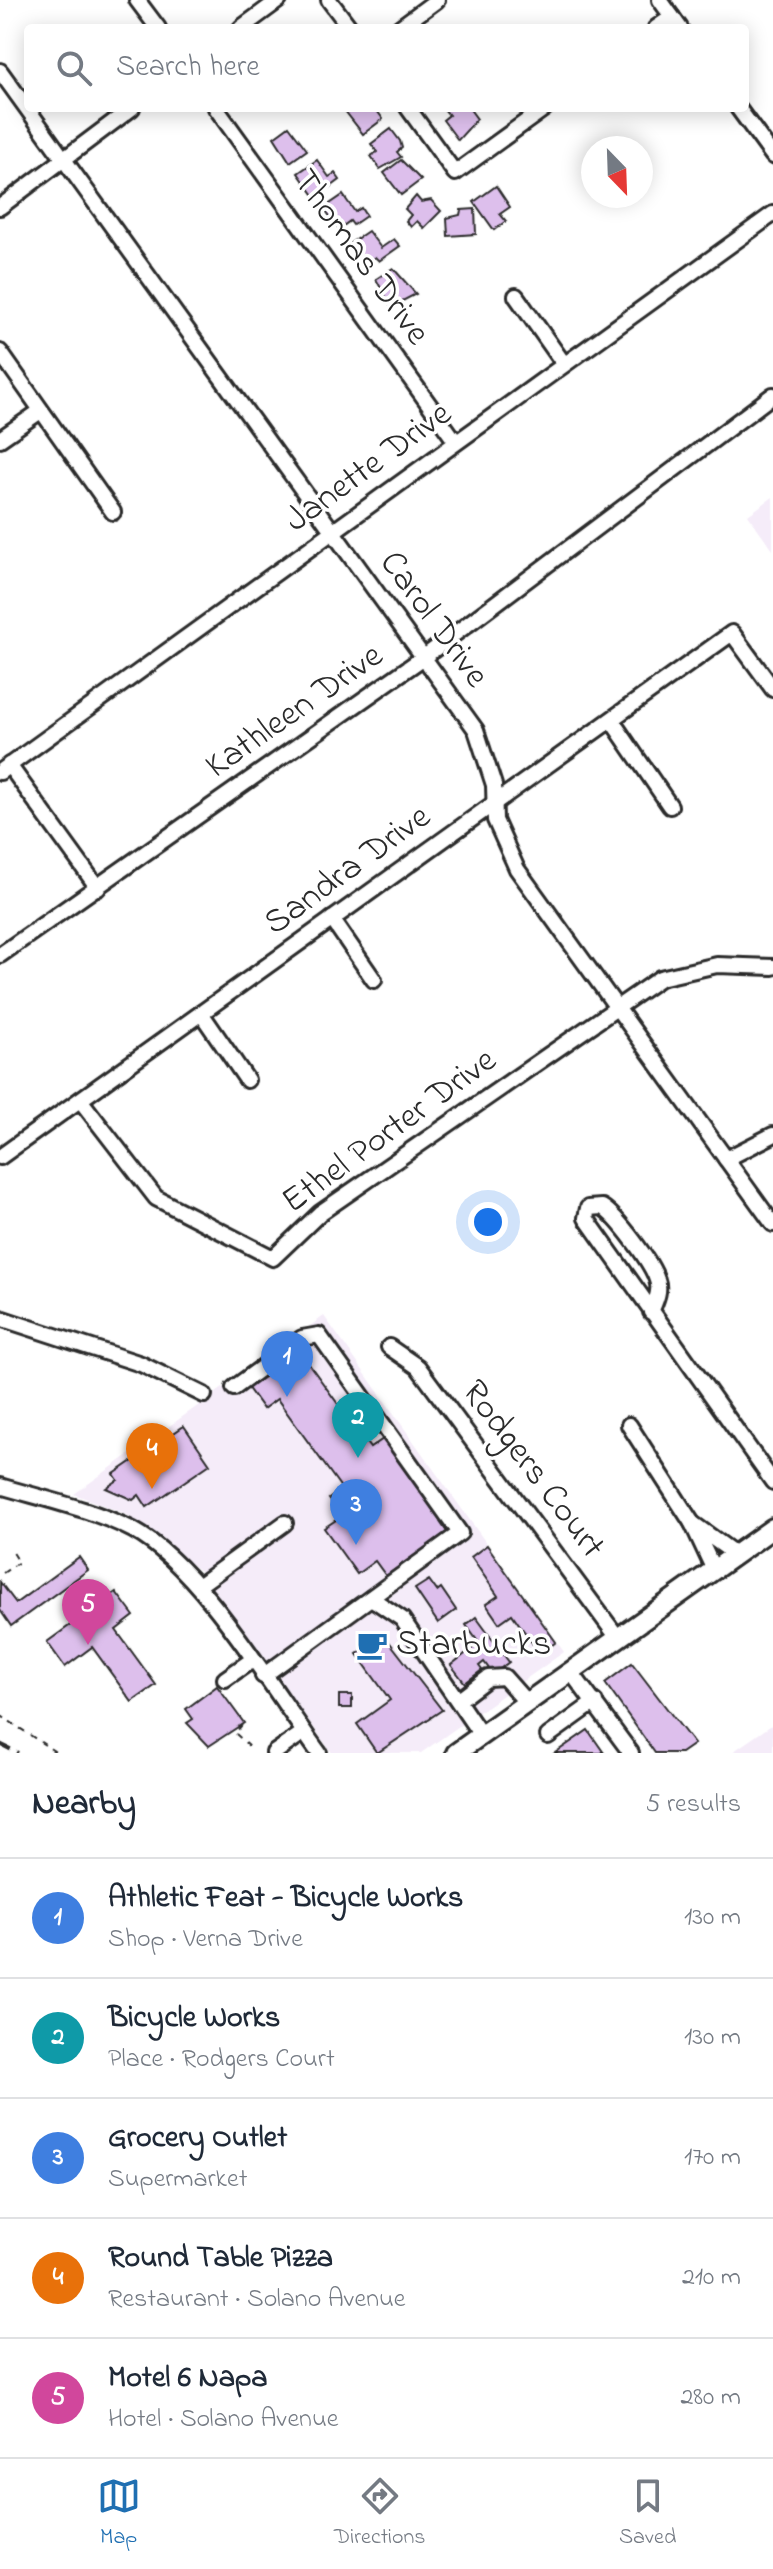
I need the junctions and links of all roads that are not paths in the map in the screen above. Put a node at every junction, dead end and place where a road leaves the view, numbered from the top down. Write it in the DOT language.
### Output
graph roads {
  1 [pos="137,0"];
  2 [pos="279,0"];
  3 [pos="329,0"];
  4 [pos="437,0"];
  5 [pos="660,0"];
  6 [pos="676,22"];
  7 [pos="155,24"];
  8 [pos="246,24"];
  9 [pos="347,24"];
  10 [pos="404,24"];
  11 [pos="0,71"];
  12 [pos="24,104"];
  13 [pos="30,112"];
  14 [pos="127,112"];
  15 [pos="219,112"];
  16 [pos="411,112"];
  17 [pos="539,112"];
  18 [pos="741,112"];
  19 [pos="773,156"];
  20 [pos="64,159"];
  21 [pos="0,207"];
  22 [pos="773,214"];
  23 [pos="516,296"];
  24 [pos="0,352"];
  25 [pos="564,364"];
  26 [pos="773,395"];
  27 [pos="39,412"];
  28 [pos="0,439"];
  29 [pos="456,442"];
  30 [pos="113,512"];
  31 [pos="331,533"];
  32 [pos="424,657"];
  33 [pos="773,689"];
  34 [pos="612,721"];
  35 [pos="4,768"];
  36 [pos="495,803"];
  37 [pos="670,806"];
  38 [pos="98,888"];
  39 [pos="332,919"];
  40 [pos="0,955"];
  41 [pos="773,967"];
  42 [pos="374,980"];
  43 [pos="617,1007"];
  44 [pos="201,1013"];
  45 [pos="247,1080"];
  46 [pos="81,1101"];
  47 [pos="773,1135"];
  48 [pos="0,1157"];
  49 [pos="726,1159"];
  50 [pos="773,1224"];
  51 [pos="651,1312"];
  52 [pos="0,1318"];
  53 [pos="389,1347"];
  54 [pos="234,1388"];
  55 [pos="204,1395"];
  56 [pos="629,1425"];
  57 [pos="773,1482"];
  58 [pos="0,1486"];
  59 [pos="285,1523"];
  60 [pos="692,1523"];
  61 [pos="773,1528"];
  62 [pos="735,1554"];
  63 [pos="714,1570"];
  64 [pos="198,1586"];
  65 [pos="371,1598"];
  66 [pos="618,1638"];
  67 [pos="252,1660"];
  68 [pos="571,1672"];
  69 [pos="263,1676"];
  70 [pos="225,1679"];
  71 [pos="459,1700"];
  72 [pos="595,1702"];
  73 [pos="527,1703"];
  74 [pos="304,1732"];
  75 [pos="548,1736"];
  76 [pos="472,1746"];
  77 [pos="274,1753"];
  78 [pos="319,1753"];
  79 [pos="631,1753"];
  1 -- 7 [label="street"];
  2 -- 8 [label="street"];
  3 -- 9 [label="street"];
  4 -- 10 [label="street"];
  5 -- 6 [label="street"];
  11 -- 12 [label="street, Carol Drive"];
  13 -- 20 [label="street, Carol Drive"];
  14 -- 20 [label="street"];
  15 -- 29 [label="street, Thomas Drive"];
  16 -- 17 [label="street"];
  18 -- 19 [label="street"];
  20 -- 21 [label="street"];
  20 -- 31 [label="street, Carol Drive"];
  22 -- 25 [label="street, Janette Drive"];
  23 -- 25 [label="street"];
  24 -- 27 [label="street"];
  25 -- 29 [label="street, Janette Drive"];
  26 -- 32 [label="street, Kathleen Drive"];
  27 -- 28 [label="street"];
  27 -- 30 [label="street"];
  29 -- 31 [label="street, Janette Drive"];
  31 -- 32 [label="street, Carol Drive"];
  31 -- 35 [label="street, Janette Drive"];
  32 -- 36 [label="street, Carol Drive"];
  32 -- 38 [label="street, Kathleen Drive"];
  33 -- 34 [label="street, Sandra Drive"];
  34 -- 36 [label="street, Sandra Drive"];
  34 -- 37 [label="street"];
  35 -- 38 [label="street"];
  36 -- 39 [label="street, Sandra Drive"];
  36 -- 43 [label="street, Carol Drive"];
  38 -- 40 [label="street, Kathleen Drive"];
  39 -- 42 [label="street"];
  39 -- 44 [label="street, Sandra Drive"];
  41 -- 43 [label="street, Ethel Porter Drive"];
  43 -- 46 [label="street, Ethel Porter Drive"];
  43 -- 49 [label="street, Carol Drive"];
  44 -- 45 [label="street"];
  44 -- 46 [label="street, Sandra Drive"];
  46 -- 48 [label="street, Sandra Drive"];
  47 -- 49 [label="street"];
  49 -- 50 [label="street, Carol Drive"];
  51 -- 51 [label="street"];
  51 -- 57 [label="street"];
  52 -- 55 [label="street"];
  53 -- 66 [label="street, Rodgers Court"];
  54 -- 65 [label="street"];
  56 -- 60 [label="street"];
  58 -- 64 [label="street"];
  59 -- 64 [label="street"];
  60 -- 62 [label="street"];
  60 -- 63 [label="street"];
  61 -- 62 [label="main road"];
  62 -- 63 [label="main road"];
  63 -- 66 [label="main road"];
  64 -- 67 [label="street"];
  65 -- 69 [label="street"];
  65 -- 71 [label="street"];
  66 -- 68 [label="main road"];
  67 -- 69 [label="street"];
  67 -- 70 [label="street"];
  68 -- 72 [label="street"];
  68 -- 73 [label="main road"];
  69 -- 74 [label="street"];
  71 -- 73 [label="street"];
  71 -- 76 [label="street"];
  72 -- 75 [label="street"];
  72 -- 79 [label="street"];
  73 -- 76 [label="main road"];
  74 -- 77 [label="street"];
  74 -- 78 [label="street"];
}
